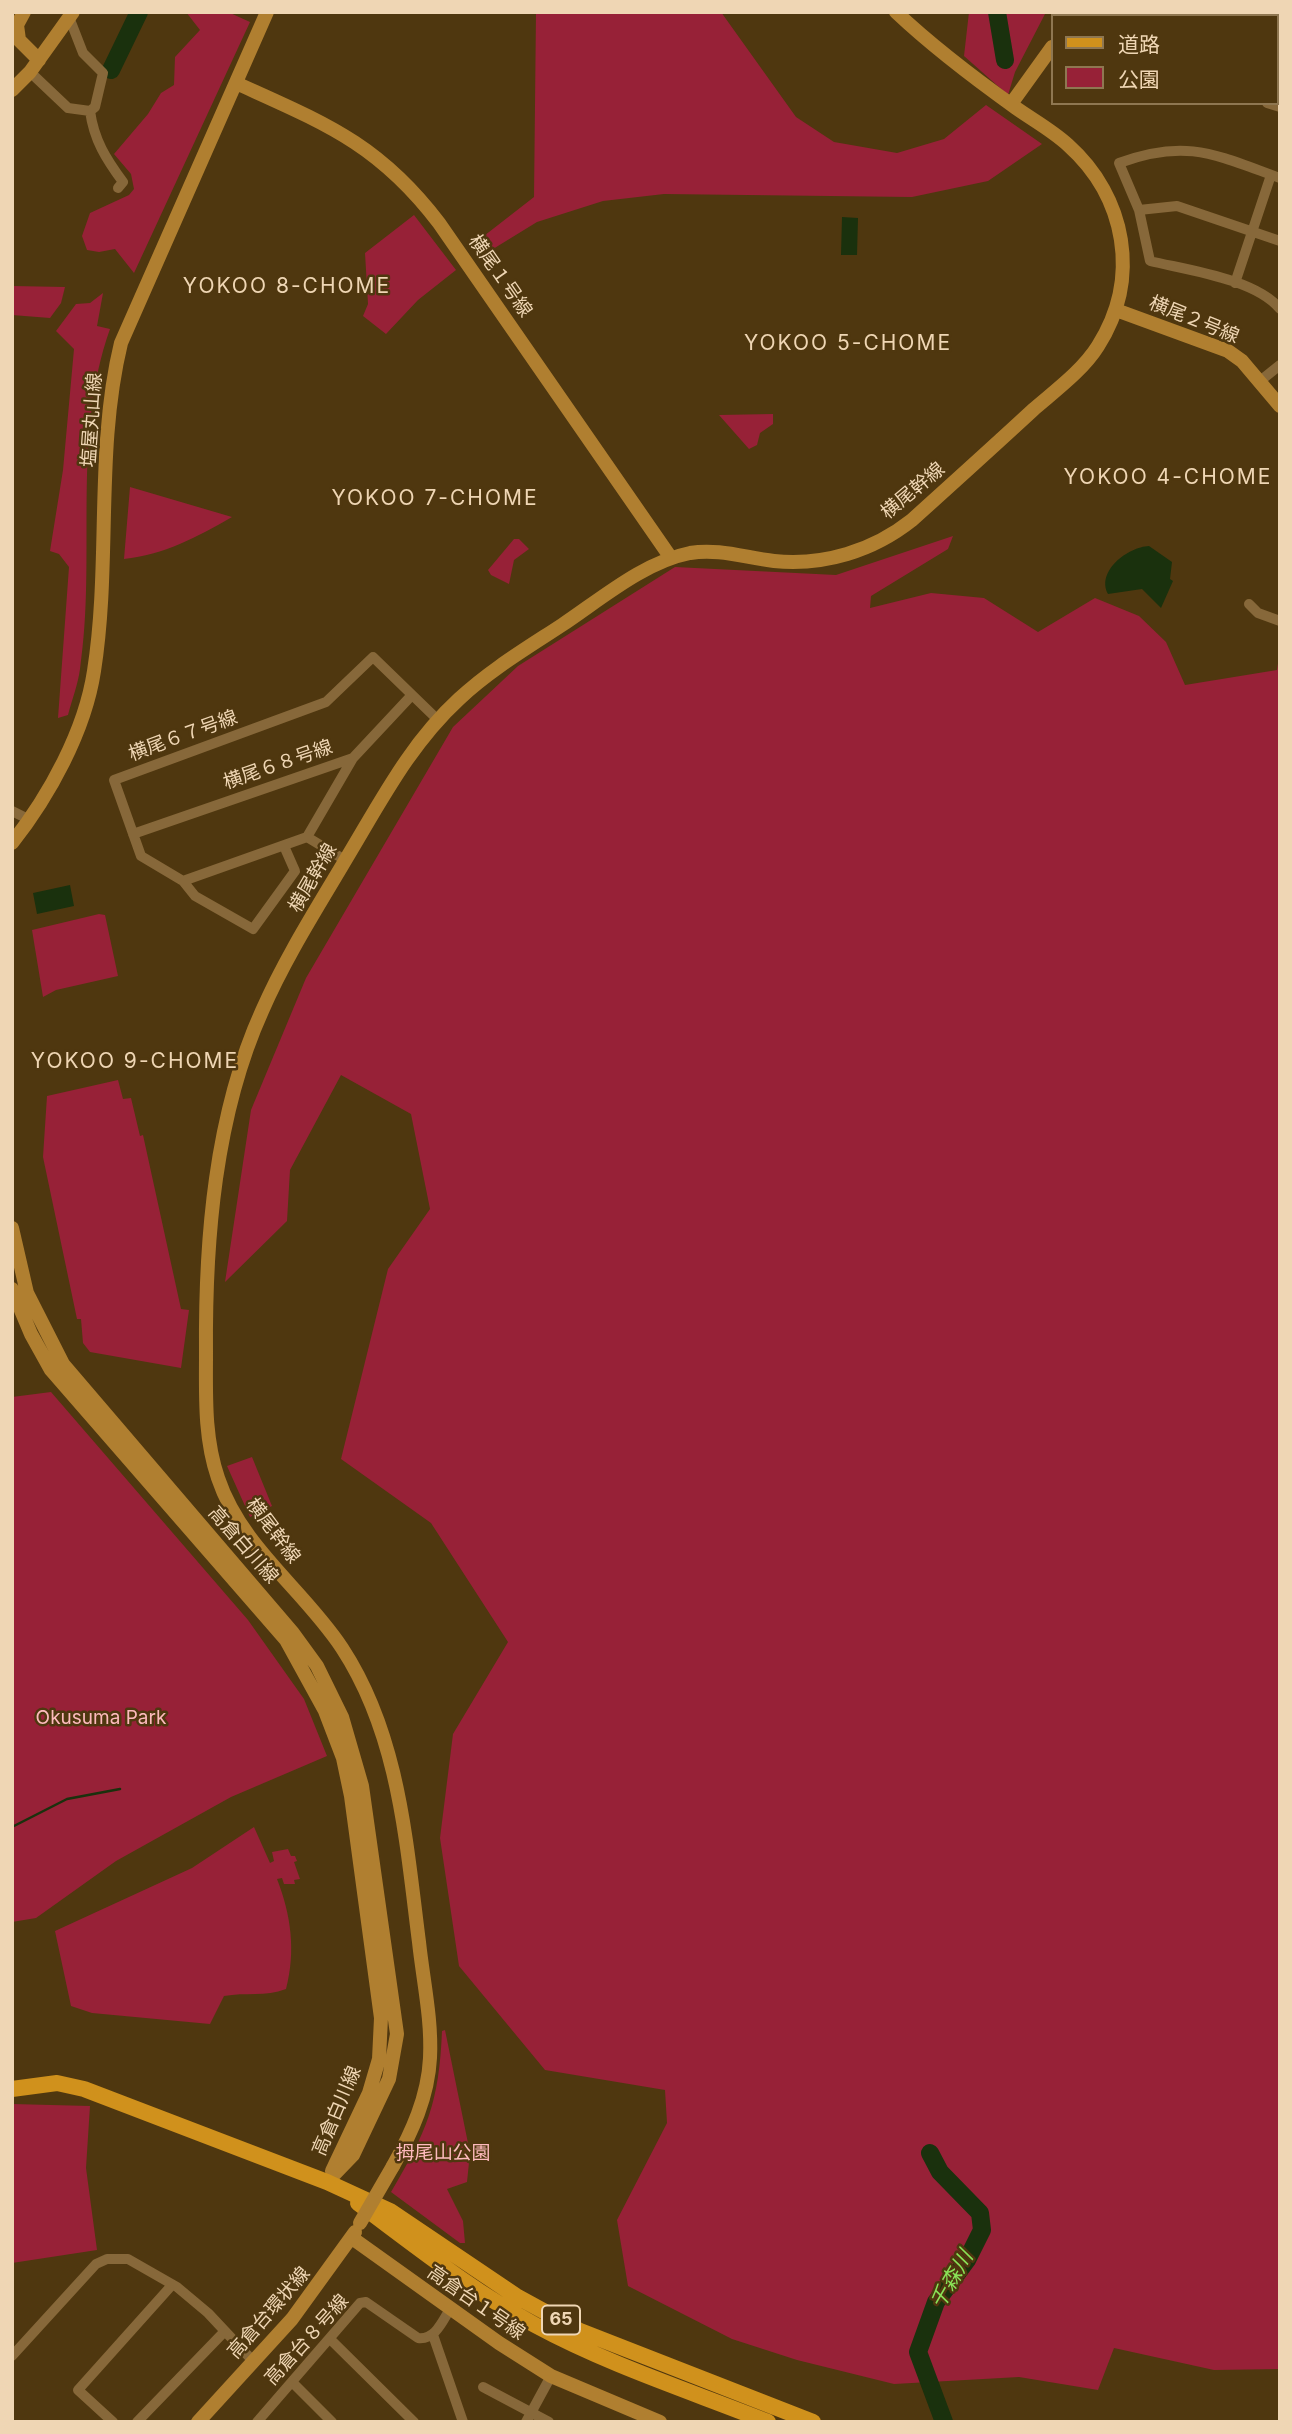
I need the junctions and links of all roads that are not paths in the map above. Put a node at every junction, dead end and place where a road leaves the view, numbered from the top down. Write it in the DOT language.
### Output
graph roads {
  1 [pos="24,12"];
  2 [pos="267,12"];
  3 [pos="896,12"];
  4 [pos="71,14"];
  5 [pos="1050,50"];
  6 [pos="34,66"];
  7 [pos="236,83"];
  8 [pos="12,90"];
  9 [pos="1011,104"];
  10 [pos="90,111"];
  11 [pos="1275,176"];
  12 [pos="118,188"];
  13 [pos="1139,210"];
  14 [pos="1253,234"];
  15 [pos="1280,241"];
  16 [pos="1236,283"];
  17 [pos="1280,309"];
  18 [pos="1116,310"];
  19 [pos="1280,365"];
  20 [pos="1260,381"];
  21 [pos="1280,406"];
  22 [pos="671,558"];
  23 [pos="1250,604"];
  24 [pos="1280,621"];
  25 [pos="411,696"];
  26 [pos="438,720"];
  27 [pos="353,758"];
  28 [pos="12,811"];
  29 [pos="30,820"];
  30 [pos="134,834"];
  31 [pos="307,837"];
  32 [pos="12,843"];
  33 [pos="284,846"];
  34 [pos="345,860"];
  35 [pos="183,881"];
  36 [pos="12,1228"];
  37 [pos="12,1289"];
  38 [pos="12,2089"];
  39 [pos="327,2182"];
  40 [pos="360,2223"];
  41 [pos="352,2238"];
  42 [pos="172,2285"];
  43 [pos="450,2309"];
  44 [pos="225,2330"];
  45 [pos="433,2335"];
  46 [pos="330,2339"];
  47 [pos="12,2356"];
  48 [pos="253,2361"];
  49 [pos="551,2376"];
  50 [pos="292,2382"];
  51 [pos="483,2387"];
  52 [pos="529,2417"];
  53 [pos="113,2422"];
  54 [pos="137,2422"];
  55 [pos="198,2422"];
  56 [pos="257,2422"];
  57 [pos="331,2422"];
  58 [pos="414,2422"];
  59 [pos="463,2422"];
  60 [pos="549,2422"];
  61 [pos="660,2422"];
  62 [pos="768,2422"];
  63 [pos="813,2422"];
  1 -- 6 [label="street"];
  2 -- 7 [label="street, 塩屋丸山線"];
  3 -- 9 [label="street, 横尾幹線"];
  4 -- 6 [label="street"];
  4 -- 10 [label="street"];
  5 -- 9 [label="street"];
  6 -- 8 [label="street"];
  6 -- 10 [label="street"];
  7 -- 22 [label="street, 横尾１号線"];
  7 -- 29 [label="street, 塩屋丸山線"];
  9 -- 18 [label="street, 横尾幹線"];
  10 -- 12 [label="street"];
  11 -- 13 [label="street"];
  11 -- 14 [label="street"];
  13 -- 14 [label="street"];
  13 -- 16 [label="street"];
  14 -- 15 [label="street"];
  14 -- 16 [label="street"];
  16 -- 17 [label="street"];
  18 -- 20 [label="street, 横尾２号線"];
  18 -- 22 [label="street, 横尾幹線"];
  19 -- 20 [label="street"];
  20 -- 21 [label="street, 横尾２号線"];
  22 -- 26 [label="street, 横尾幹線"];
  23 -- 24 [label="street"];
  25 -- 26 [label="street, 横尾６７号線"];
  25 -- 27 [label="street, 横尾６８号線"];
  25 -- 30 [label="street, 横尾６７号線"];
  26 -- 34 [label="street, 横尾幹線"];
  27 -- 30 [label="street, 横尾６８号線"];
  27 -- 31 [label="street"];
  28 -- 29 [label="street"];
  29 -- 32 [label="street, 塩屋丸山線"];
  30 -- 35 [label="street, 横尾６７号線"];
  31 -- 33 [label="street"];
  31 -- 34 [label="street"];
  33 -- 35 [label="street"];
  33 -- 35 [label="street, 横尾６７号線"];
  34 -- 40 [label="street, 横尾幹線, bridge"];
  36 -- 39 [label="street, 高倉白川線"];
  37 -- 39 [label="street, 高倉白川線"];
  38 -- 39 [label="main road, 65"];
  39 -- 62 [label="main road, 65"];
  39 -- 63 [label="main road, 65"];
  40 -- 41 [label="street, 高倉台環状線"];
  41 -- 43 [label="street, 高倉台１号線"];
  41 -- 48 [label="street, 高倉台環状線"];
  42 -- 44 [label="street"];
  42 -- 47 [label="street"];
  42 -- 53 [label="street"];
  43 -- 45 [label="street"];
  43 -- 49 [label="street, 高倉台１号線"];
  44 -- 48 [label="street"];
  44 -- 54 [label="street"];
  45 -- 46 [label="street, 高倉台８号線"];
  45 -- 59 [label="street"];
  46 -- 50 [label="street, 高倉台８号線"];
  46 -- 58 [label="street"];
  48 -- 55 [label="street, 高倉台環状線"];
  49 -- 52 [label="street"];
  49 -- 61 [label="street, 高倉台１号線"];
  50 -- 56 [label="street, 高倉台８号線"];
  50 -- 57 [label="street"];
  51 -- 52 [label="street"];
  52 -- 60 [label="street"];
}
